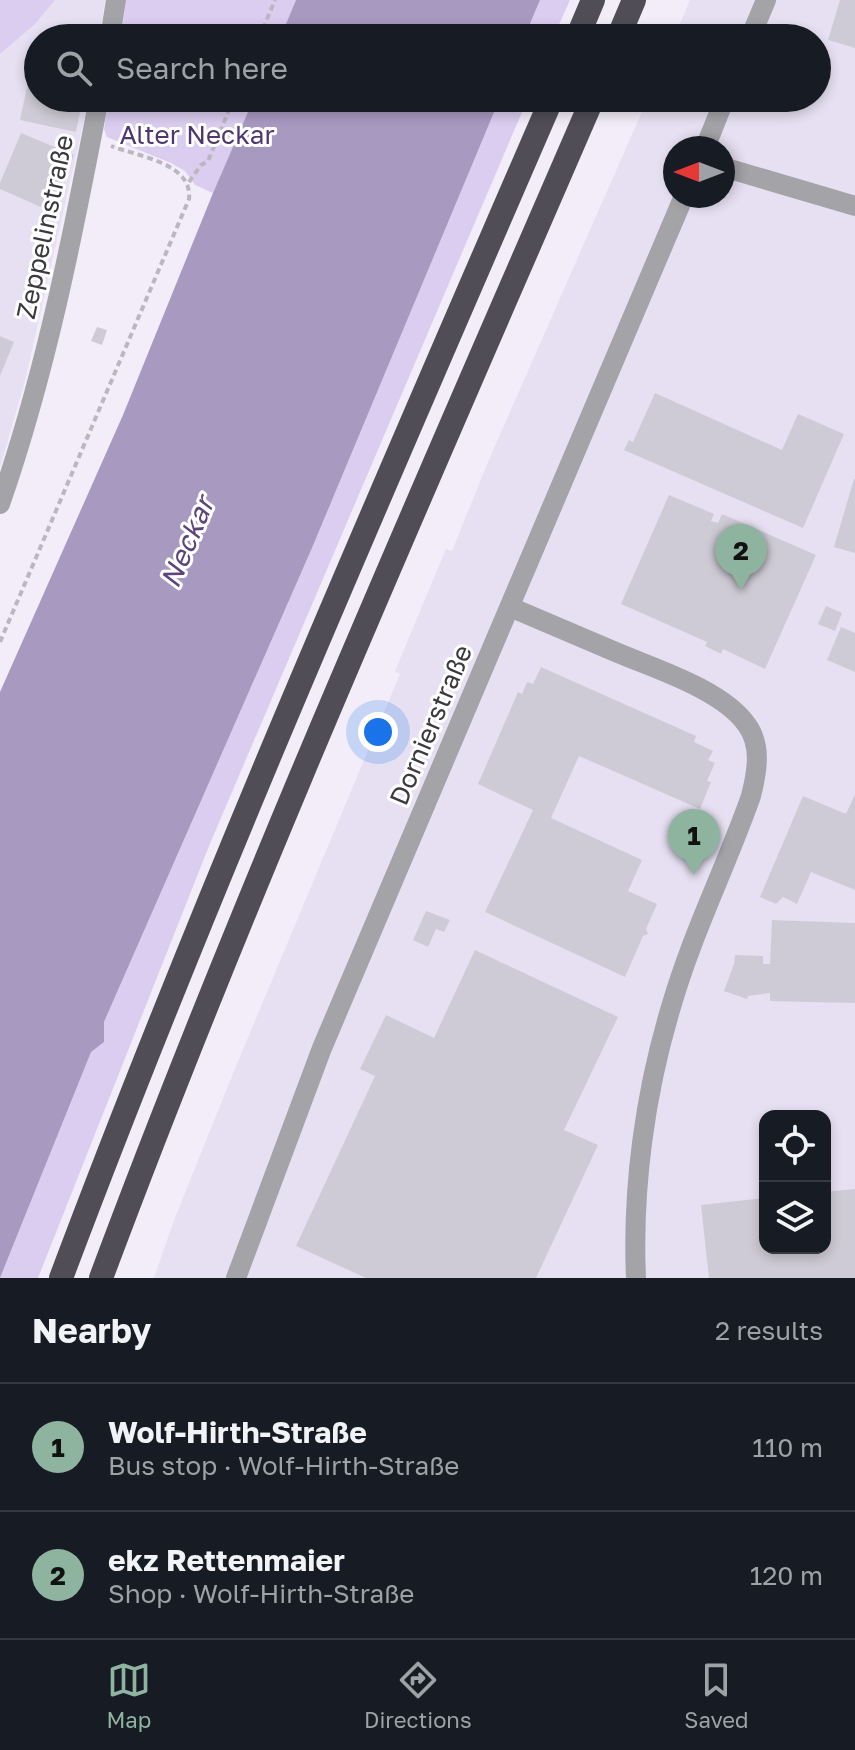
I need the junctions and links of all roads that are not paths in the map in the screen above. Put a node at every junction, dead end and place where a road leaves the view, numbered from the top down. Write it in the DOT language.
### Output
graph roads {
  1 [pos="116,0"];
  2 [pos="593,0"];
  3 [pos="634,0"];
  4 [pos="766,0"];
  5 [pos="112,24"];
  6 [pos="583,24"];
  7 [pos="624,24"];
  8 [pos="756,24"];
  9 [pos="96,112"];
  10 [pos="546,112"];
  11 [pos="587,112"];
  12 [pos="719,112"];
  13 [pos="710,136"];
  14 [pos="735,171"];
  15 [pos="855,206"];
  16 [pos="679,208"];
  17 [pos="0,504"];
  18 [pos="510,607"];
  19 [pos="61,1278"];
  20 [pos="101,1278"];
  21 [pos="236,1278"];
  22 [pos="636,1278"];
  1 -- 5 [label="street"];
  2 -- 6 [label="highway"];
  3 -- 7 [label="highway"];
  4 -- 8 [label="street"];
  9 -- 17 [label="street, Zeppelinstraße"];
  10 -- 19 [label="highway"];
  11 -- 20 [label="highway"];
  12 -- 13 [label="street"];
  14 -- 15 [label="street"];
  16 -- 18 [label="street, Dornierstraße"];
  18 -- 21 [label="street, Dornierstraße"];
  18 -- 22 [label="street"];
}
